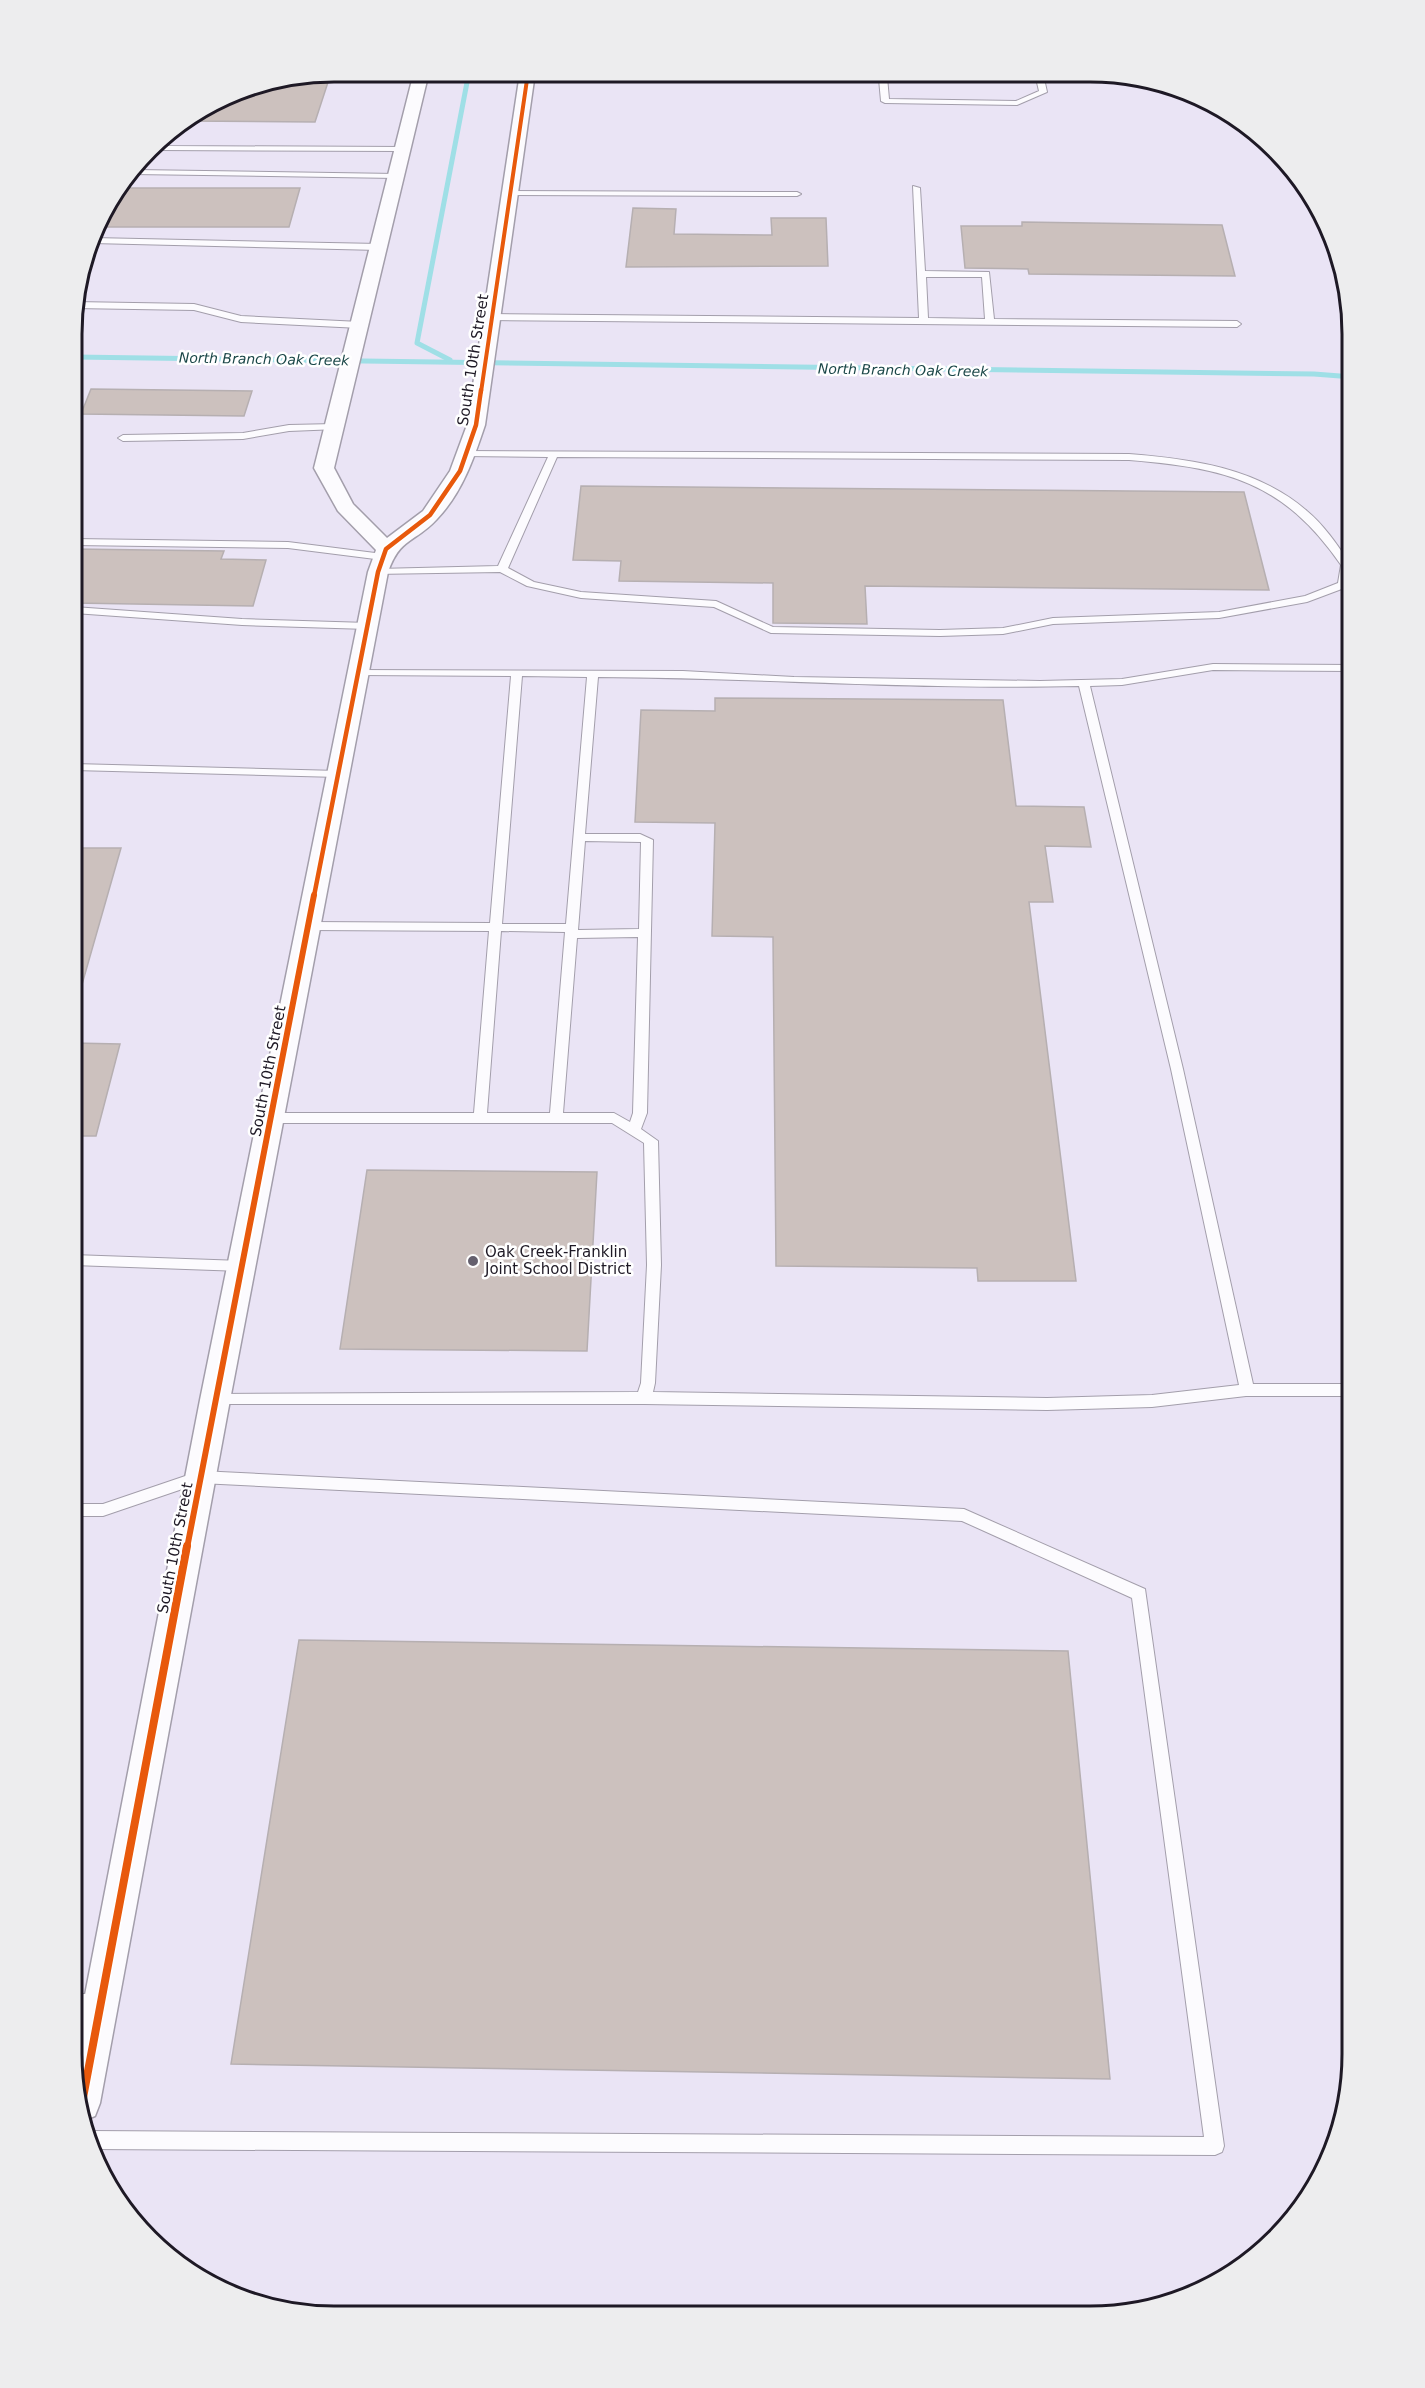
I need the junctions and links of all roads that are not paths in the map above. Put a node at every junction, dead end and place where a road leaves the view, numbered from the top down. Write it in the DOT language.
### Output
graph roads {
  1 [pos="420,82"];
  2 [pos="527,82"];
  3 [pos="883,82"];
  4 [pos="1041,82"];
  5 [pos="165,148"];
  6 [pos="403,149"];
  7 [pos="142,172"];
  8 [pos="396,176"];
  9 [pos="916,188"];
  10 [pos="510,193"];
  11 [pos="796,194"];
  12 [pos="101,241"];
  13 [pos="379,247"];
  14 [pos="921,274"];
  15 [pos="85,305"];
  16 [pos="492,317"];
  17 [pos="924,322"];
  18 [pos="990,323"];
  19 [pos="1237,324"];
  20 [pos="360,325"];
  21 [pos="335,427"];
  22 [pos="123,438"];
  23 [pos="466,454"];
  24 [pos="554,454"];
  25 [pos="82,542"];
  26 [pos="382,559"];
  27 [pos="1342,559"];
  28 [pos="502,568"];
  29 [pos="1342,585"];
  30 [pos="82,611"];
  31 [pos="368,626"];
  32 [pos="1342,668"];
  33 [pos="358,672"];
  34 [pos="517,672"];
  35 [pos="593,673"];
  36 [pos="1084,683"];
  37 [pos="82,767"];
  38 [pos="338,774"];
  39 [pos="579,837"];
  40 [pos="309,926"];
  41 [pos="496,927"];
  42 [pos="571,931"];
  43 [pos="643,933"];
  44 [pos="480,1117"];
  45 [pos="271,1118"];
  46 [pos="556,1118"];
  47 [pos="634,1131"];
  48 [pos="82,1260"];
  49 [pos="242,1266"];
  50 [pos="1247,1390"];
  51 [pos="1342,1390"];
  52 [pos="644,1398"];
  53 [pos="215,1400"];
  54 [pos="200,1477"];
  55 [pos="82,1510"];
  56 [pos="82,2002"];
  57 [pos="101,2002"];
  58 [pos="85,2087"];
  59 [pos="98,2140"];
  1 -- 6 [label="street"];
  2 -- 10 [label="street, South 10th Street"];
  3 -- 4 [label="lane"];
  5 -- 6 [label="lane"];
  6 -- 8 [label="street"];
  7 -- 8 [label="lane"];
  8 -- 13 [label="street"];
  9 -- 14 [label="lane"];
  10 -- 11 [label="lane"];
  10 -- 16 [label="street, South 10th Street"];
  12 -- 13 [label="lane"];
  13 -- 20 [label="street"];
  14 -- 17 [label="lane"];
  14 -- 18 [label="lane"];
  15 -- 20 [label="lane"];
  16 -- 17 [label="lane"];
  16 -- 23 [label="street, South 10th Street"];
  17 -- 18 [label="lane"];
  18 -- 19 [label="lane"];
  20 -- 21 [label="street"];
  21 -- 22 [label="lane"];
  21 -- 26 [label="street"];
  23 -- 24 [label="lane"];
  23 -- 26 [label="street, South 10th Street"];
  24 -- 27 [label="lane"];
  24 -- 28 [label="lane"];
  25 -- 26 [label="lane"];
  26 -- 28 [label="lane"];
  26 -- 31 [label="street, South 10th Street"];
  28 -- 29 [label="lane"];
  30 -- 31 [label="lane"];
  31 -- 33 [label="street, South 10th Street"];
  32 -- 36 [label="lane"];
  33 -- 34 [label="lane"];
  33 -- 38 [label="street, South 10th Street"];
  34 -- 35 [label="lane"];
  34 -- 41 [label="lane"];
  35 -- 36 [label="lane"];
  35 -- 39 [label="lane"];
  36 -- 50 [label="lane"];
  37 -- 38 [label="lane"];
  38 -- 40 [label="street, South 10th Street"];
  39 -- 42 [label="lane"];
  39 -- 43 [label="lane"];
  40 -- 41 [label="lane"];
  40 -- 45 [label="street, South 10th Street"];
  41 -- 42 [label="lane"];
  41 -- 44 [label="lane"];
  42 -- 43 [label="lane"];
  42 -- 46 [label="lane"];
  43 -- 47 [label="lane"];
  44 -- 45 [label="lane"];
  44 -- 46 [label="lane"];
  45 -- 49 [label="street, South 10th Street"];
  46 -- 47 [label="lane"];
  47 -- 52 [label="lane"];
  48 -- 49 [label="lane"];
  49 -- 53 [label="street, South 10th Street"];
  50 -- 51 [label="lane"];
  50 -- 52 [label="lane"];
  52 -- 53 [label="lane"];
  53 -- 54 [label="street, South 10th Street"];
  54 -- 55 [label="lane"];
  54 -- 57 [label="street, South 10th Street"];
  54 -- 59 [label="lane"];
  56 -- 57 [label="lane"];
  57 -- 58 [label="street, South 10th Street"];
}
